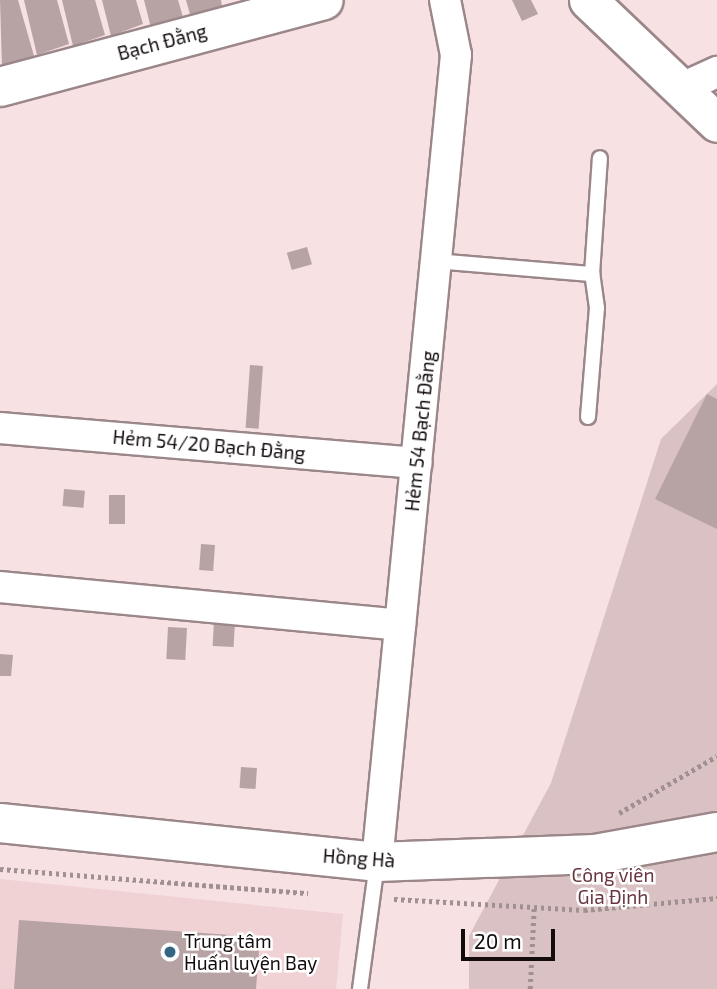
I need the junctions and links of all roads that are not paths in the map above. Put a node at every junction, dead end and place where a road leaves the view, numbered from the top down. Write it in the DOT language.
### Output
graph roads {
  1 [pos="324,0"];
  2 [pos="446,0"];
  3 [pos="588,0"];
  4 [pos="717,72"];
  5 [pos="0,87"];
  6 [pos="680,89"];
  7 [pos="717,123"];
  8 [pos="600,158"];
  9 [pos="436,261"];
  10 [pos="592,274"];
  11 [pos="588,417"];
  12 [pos="0,428"];
  13 [pos="417,463"];
  14 [pos="0,587"];
  15 [pos="400,625"];
  16 [pos="0,823"];
  17 [pos="717,832"];
  18 [pos="377,862"];
  19 [pos="360,989"];
  1 -- 5 [label="main road, Bạch Đằng"];
  2 -- 9 [label="street, Hẻm 54 Bạch Đằng"];
  3 -- 6 [label="street"];
  4 -- 6 [label="street"];
  6 -- 7 [label="street"];
  8 -- 10 [label="lane"];
  9 -- 10 [label="lane"];
  9 -- 13 [label="street, Hẻm 54 Bạch Đằng"];
  10 -- 11 [label="lane"];
  12 -- 13 [label="street, Hẻm 54/20 Bạch Đằng"];
  13 -- 15 [label="street, Hẻm 54 Bạch Đằng"];
  14 -- 15 [label="street"];
  15 -- 18 [label="street, Hẻm 54 Bạch Đằng"];
  16 -- 18 [label="main road, Hồng Hà"];
  17 -- 18 [label="main road, Hồng Hà"];
  18 -- 19 [label="lane"];
}
